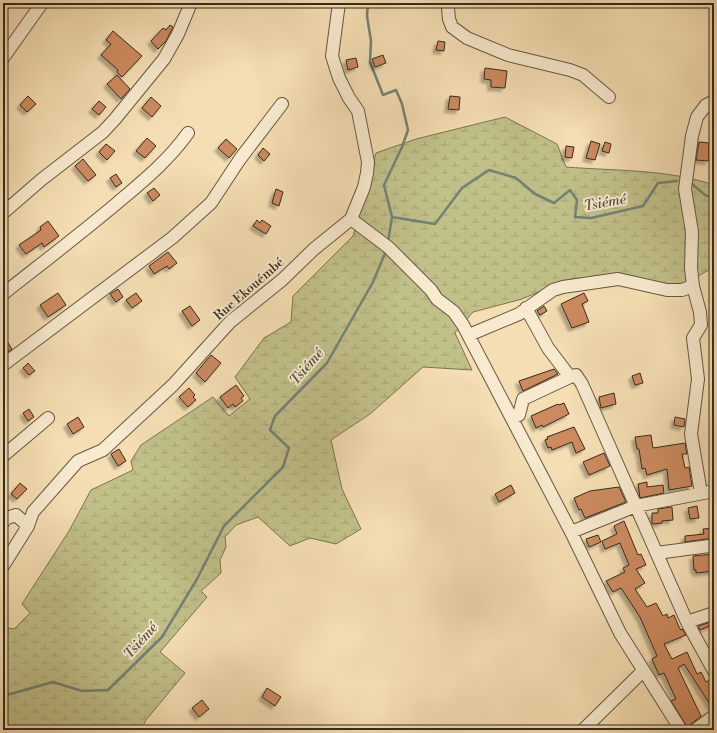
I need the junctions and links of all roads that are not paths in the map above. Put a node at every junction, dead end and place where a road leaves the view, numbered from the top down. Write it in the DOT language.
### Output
graph roads {
  1 [pos="42,3"];
  2 [pos="191,3"];
  3 [pos="339,3"];
  4 [pos="449,3"];
  5 [pos="3,58"];
  6 [pos="608,97"];
  7 [pos="714,101"];
  8 [pos="282,104"];
  9 [pos="188,133"];
  10 [pos="3,213"];
  11 [pos="351,219"];
  12 [pos="693,286"];
  13 [pos="3,294"];
  14 [pos="526,308"];
  15 [pos="469,335"];
  16 [pos="3,365"];
  17 [pos="570,376"];
  18 [pos="48,418"];
  19 [pos="512,418"];
  20 [pos="3,456"];
  21 [pos="714,491"];
  22 [pos="701,493"];
  23 [pos="636,506"];
  24 [pos="3,522"];
  25 [pos="28,526"];
  26 [pos="571,532"];
  27 [pos="714,546"];
  28 [pos="657,553"];
  29 [pos="3,566"];
  30 [pos="714,613"];
  31 [pos="687,622"];
  32 [pos="643,671"];
  33 [pos="714,672"];
  34 [pos="714,716"];
  35 [pos="583,730"];
  36 [pos="681,730"];
  37 [pos="695,730"];
  1 -- 5 [label="street"];
  2 -- 10 [label="street"];
  3 -- 11 [label="street, Rue Ekouémbé"];
  4 -- 6 [label="street"];
  7 -- 12 [label="street"];
  8 -- 16 [label="street"];
  9 -- 13 [label="street"];
  11 -- 15 [label="street"];
  11 -- 25 [label="street, Rue Ekouémbé"];
  12 -- 14 [label="street"];
  12 -- 22 [label="street"];
  14 -- 15 [label="street"];
  14 -- 17 [label="street"];
  15 -- 19 [label="street"];
  17 -- 19 [label="street"];
  17 -- 23 [label="street"];
  18 -- 20 [label="street"];
  19 -- 26 [label="street"];
  21 -- 22 [label="street"];
  22 -- 23 [label="street"];
  23 -- 26 [label="street"];
  23 -- 28 [label="street"];
  24 -- 25 [label="street"];
  25 -- 29 [label="street, Rue Ekouémbé"];
  26 -- 32 [label="street"];
  27 -- 28 [label="street"];
  28 -- 31 [label="street"];
  30 -- 31 [label="street"];
  31 -- 33 [label="street"];
  32 -- 35 [label="street"];
  32 -- 36 [label="street"];
  34 -- 37 [label="street"];
}
